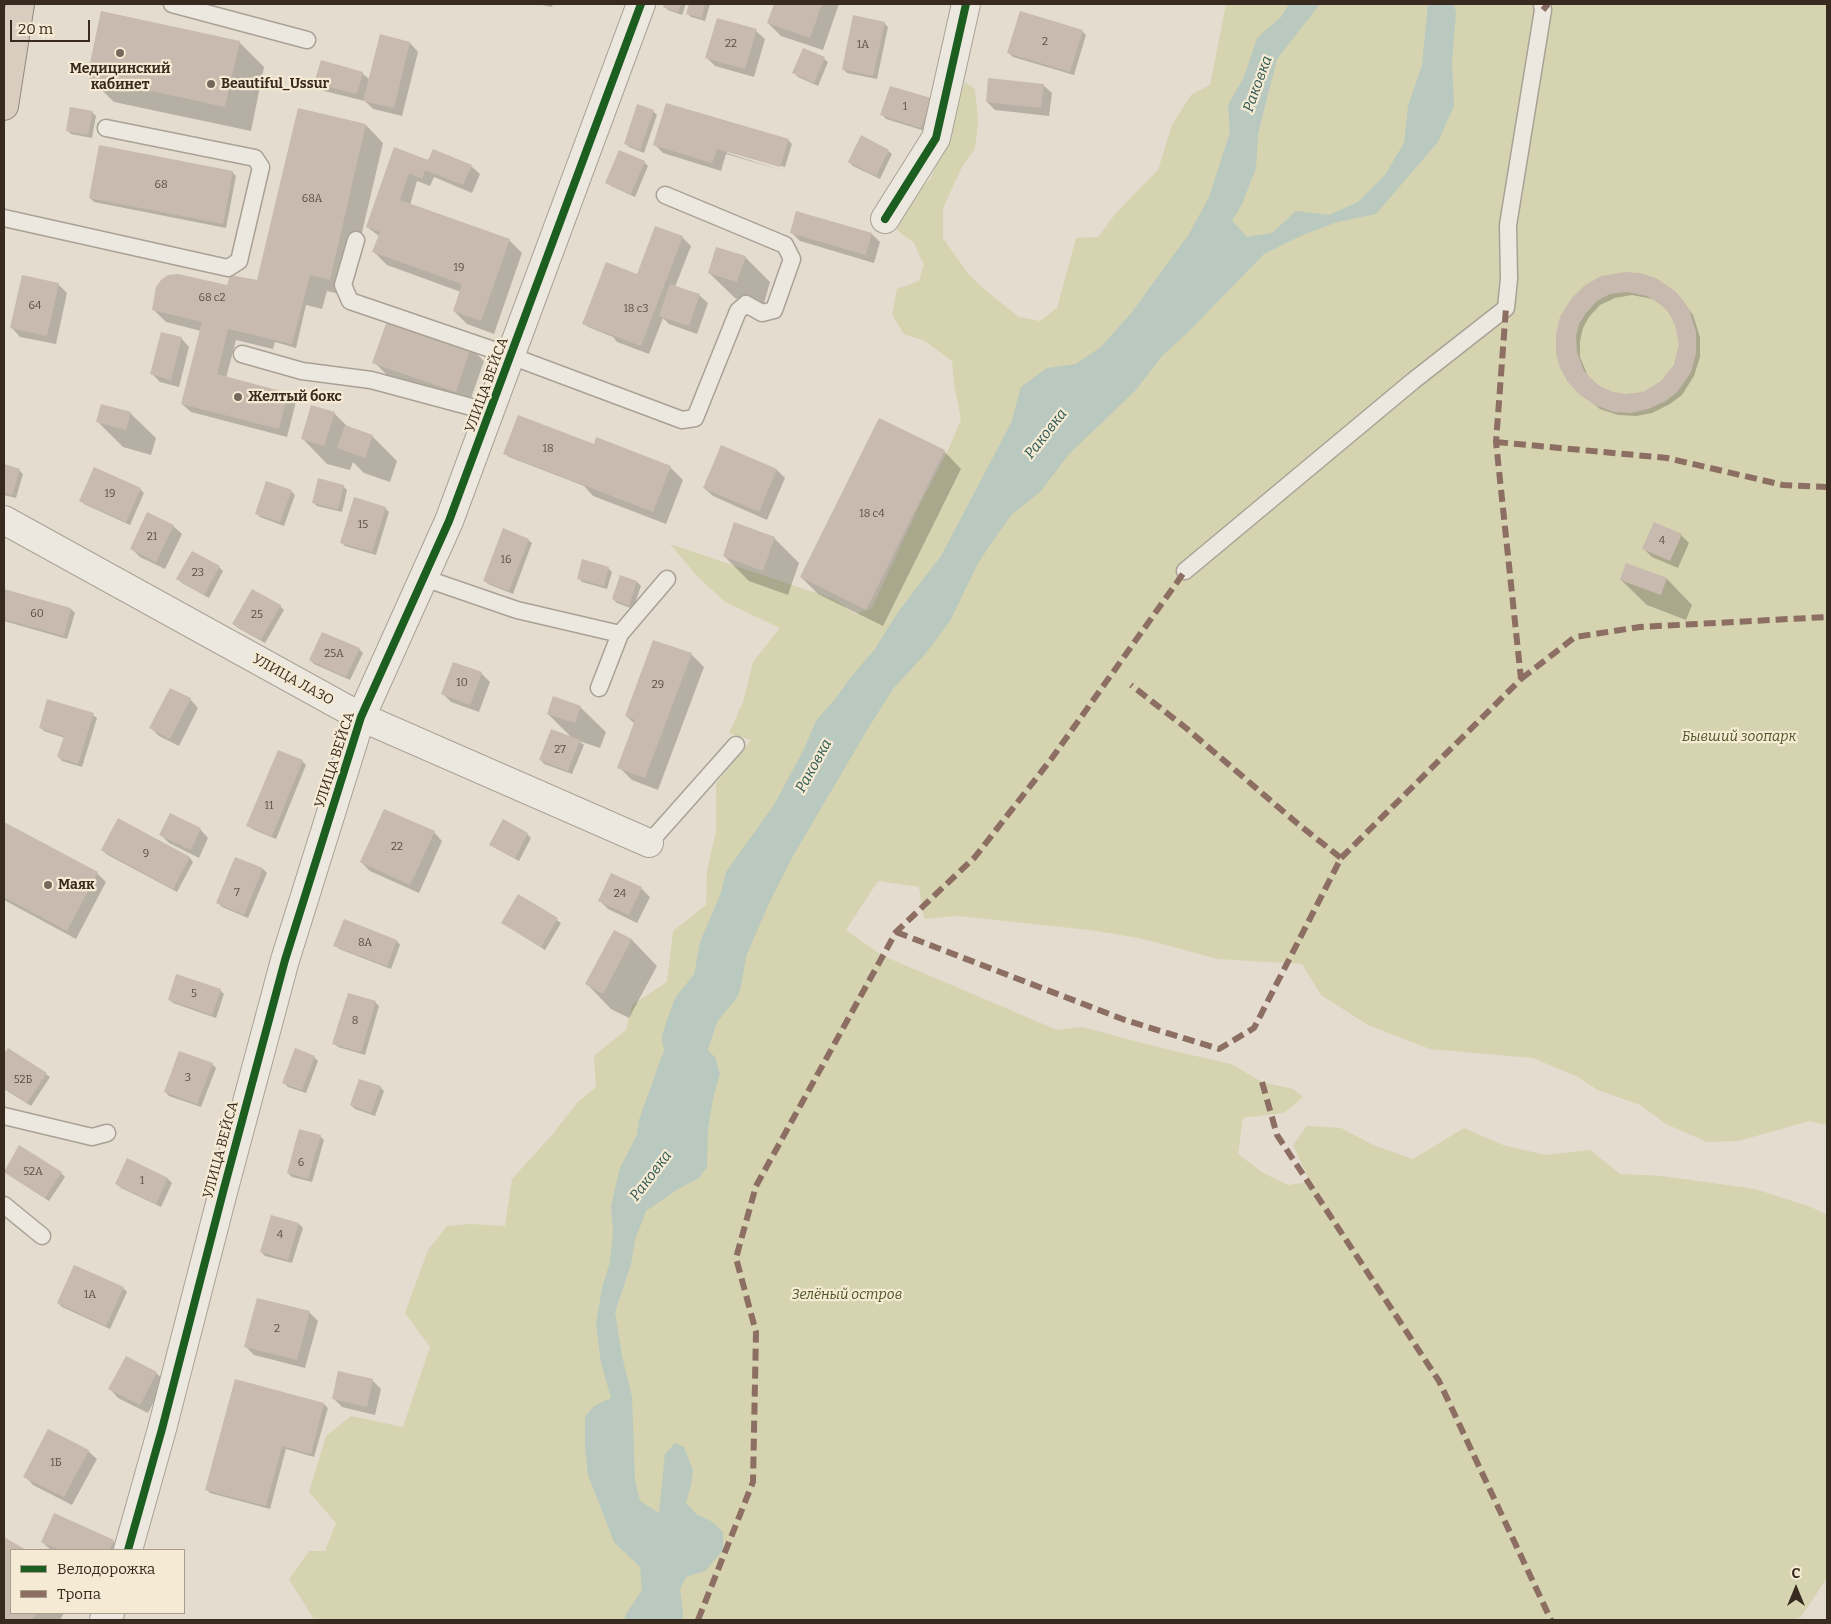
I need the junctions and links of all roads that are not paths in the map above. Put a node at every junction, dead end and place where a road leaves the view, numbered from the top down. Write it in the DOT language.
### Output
graph roads {
  1 [pos="20,4"];
  2 [pos="172,4"];
  3 [pos="641,4"];
  4 [pos="966,4"];
  5 [pos="1542,4"];
  6 [pos="307,40"];
  7 [pos="4,106"];
  8 [pos="106,128"];
  9 [pos="664,195"];
  10 [pos="4,218"];
  11 [pos="885,219"];
  12 [pos="356,240"];
  13 [pos="242,354"];
  14 [pos="511,356"];
  15 [pos="490,412"];
  16 [pos="4,520"];
  17 [pos="1185,570"];
  18 [pos="424,578"];
  19 [pos="667,579"];
  20 [pos="620,634"];
  21 [pos="599,688"];
  22 [pos="360,717"];
  23 [pos="736,745"];
  24 [pos="649,843"];
  25 [pos="4,1116"];
  26 [pos="108,1133"];
  27 [pos="4,1205"];
  28 [pos="42,1236"];
  29 [pos="128,1549"];
  1 -- 7 [label="highway"];
  2 -- 6 [label="lane"];
  3 -- 14 [label="street, УЛИЦА ВЕЙСА"];
  4 -- 11 [label="street"];
  5 -- 17 [label="lane"];
  8 -- 10 [label="lane"];
  9 -- 14 [label="lane"];
  12 -- 14 [label="lane"];
  13 -- 15 [label="lane"];
  14 -- 15 [label="street, УЛИЦА ВЕЙСА"];
  15 -- 18 [label="street, УЛИЦА ВЕЙСА"];
  16 -- 22 [label="street, УЛИЦА ЛАЗО"];
  18 -- 20 [label="lane"];
  18 -- 22 [label="street, УЛИЦА ВЕЙСА"];
  19 -- 20 [label="lane"];
  20 -- 21 [label="lane"];
  22 -- 24 [label="street, УЛИЦА ЛАЗО"];
  22 -- 29 [label="street, УЛИЦА ВЕЙСА"];
  23 -- 24 [label="lane"];
  25 -- 26 [label="lane"];
  27 -- 28 [label="lane"];
}
